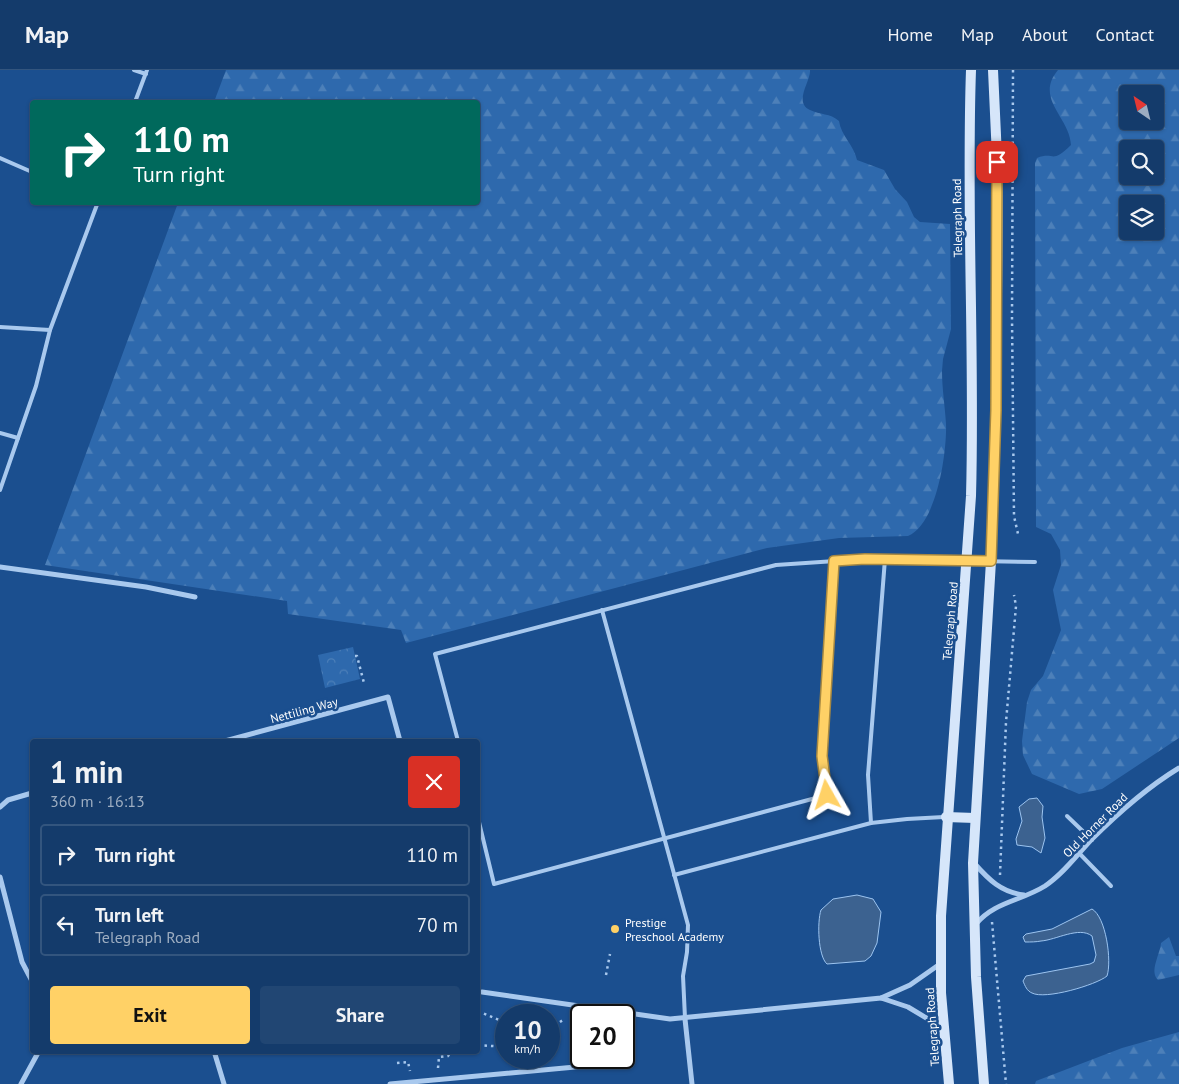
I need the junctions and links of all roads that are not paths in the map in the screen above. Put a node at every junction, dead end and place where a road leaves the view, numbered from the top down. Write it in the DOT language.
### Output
graph roads {
  1 [pos="134,70"];
  2 [pos="971,70"];
  3 [pos="993,70"];
  4 [pos="146,72"];
  5 [pos="136,100"];
  6 [pos="0,158"];
  7 [pos="30,171"];
  8 [pos="97,205"];
  9 [pos="0,327"];
  10 [pos="50,330"];
  11 [pos="0,433"];
  12 [pos="18,438"];
  13 [pos="0,490"];
  14 [pos="885,560"];
  15 [pos="834,561"];
  16 [pos="967,561"];
  17 [pos="991,561"];
  18 [pos="1035,562"];
  19 [pos="0,566"];
  20 [pos="195,597"];
  21 [pos="602,610"];
  22 [pos="233,739"];
  23 [pos="399,739"];
  24 [pos="457,739"];
  25 [pos="1179,768"];
  26 [pos="30,794"];
  27 [pos="0,807"];
  28 [pos="1068,816"];
  29 [pos="946,817"];
  30 [pos="975,818"];
  31 [pos="871,823"];
  32 [pos="480,826"];
  33 [pos="664,840"];
  34 [pos="1092,840"];
  35 [pos="1079,854"];
  36 [pos="973,863"];
  37 [pos="674,875"];
  38 [pos="0,877"];
  39 [pos="1110,886"];
  40 [pos="1024,895"];
  41 [pos="974,927"];
  42 [pos="941,964"];
  43 [pos="30,977"];
  44 [pos="482,992"];
  45 [pos="880,998"];
  46 [pos="570,1005"];
  47 [pos="635,1014"];
  48 [pos="685,1019"];
  49 [pos="944,1028"];
  50 [pos="36,1054"];
  51 [pos="215,1054"];
  52 [pos="570,1067"];
  53 [pos="21,1084"];
  54 [pos="224,1084"];
  55 [pos="390,1084"];
  56 [pos="692,1084"];
  57 [pos="948,1084"];
  58 [pos="984,1084"];
  1 -- 4 [label="lane"];
  2 -- 16 [label="main road, Telegraph Road"];
  3 -- 17 [label="main road"];
  4 -- 5 [label="lane"];
  6 -- 7 [label="lane"];
  8 -- 10 [label="lane"];
  9 -- 10 [label="lane"];
  10 -- 12 [label="lane"];
  11 -- 12 [label="lane"];
  12 -- 13 [label="lane"];
  14 -- 15 [label="lane"];
  14 -- 16 [label="lane"];
  14 -- 31 [label="lane"];
  15 -- 21 [label="lane"];
  15 -- 33 [label="lane"];
  16 -- 17 [label="lane"];
  16 -- 29 [label="main road, Telegraph Road"];
  17 -- 18 [label="lane"];
  17 -- 30 [label="main road"];
  19 -- 20 [label="street"];
  21 -- 24 [label="lane"];
  21 -- 33 [label="lane"];
  22 -- 23 [label="street, Nettiling Way"];
  25 -- 34 [label="street, Old Horner Road"];
  26 -- 27 [label="street"];
  28 -- 34 [label="lane"];
  29 -- 30 [label="main road"];
  29 -- 31 [label="lane"];
  29 -- 42 [label="main road, Telegraph Road"];
  30 -- 36 [label="main road"];
  31 -- 37 [label="lane"];
  32 -- 33 [label="lane"];
  33 -- 37 [label="lane"];
  34 -- 35 [label="street, Old Horner Road"];
  35 -- 39 [label="lane"];
  35 -- 40 [label="street, Old Horner Road"];
  36 -- 40 [label="street"];
  36 -- 41 [label="main road"];
  37 -- 48 [label="lane"];
  38 -- 43 [label="street"];
  40 -- 41 [label="street, Old Horner Road"];
  41 -- 58 [label="main road"];
  42 -- 45 [label="street"];
  42 -- 49 [label="main road, Telegraph Road"];
  44 -- 46 [label="street"];
  45 -- 48 [label="street"];
  45 -- 49 [label="street"];
  47 -- 48 [label="street"];
  48 -- 56 [label="street"];
  49 -- 57 [label="main road, Telegraph Road"];
  50 -- 53 [label="street"];
  51 -- 54 [label="street"];
  52 -- 55 [label="street"];
}
